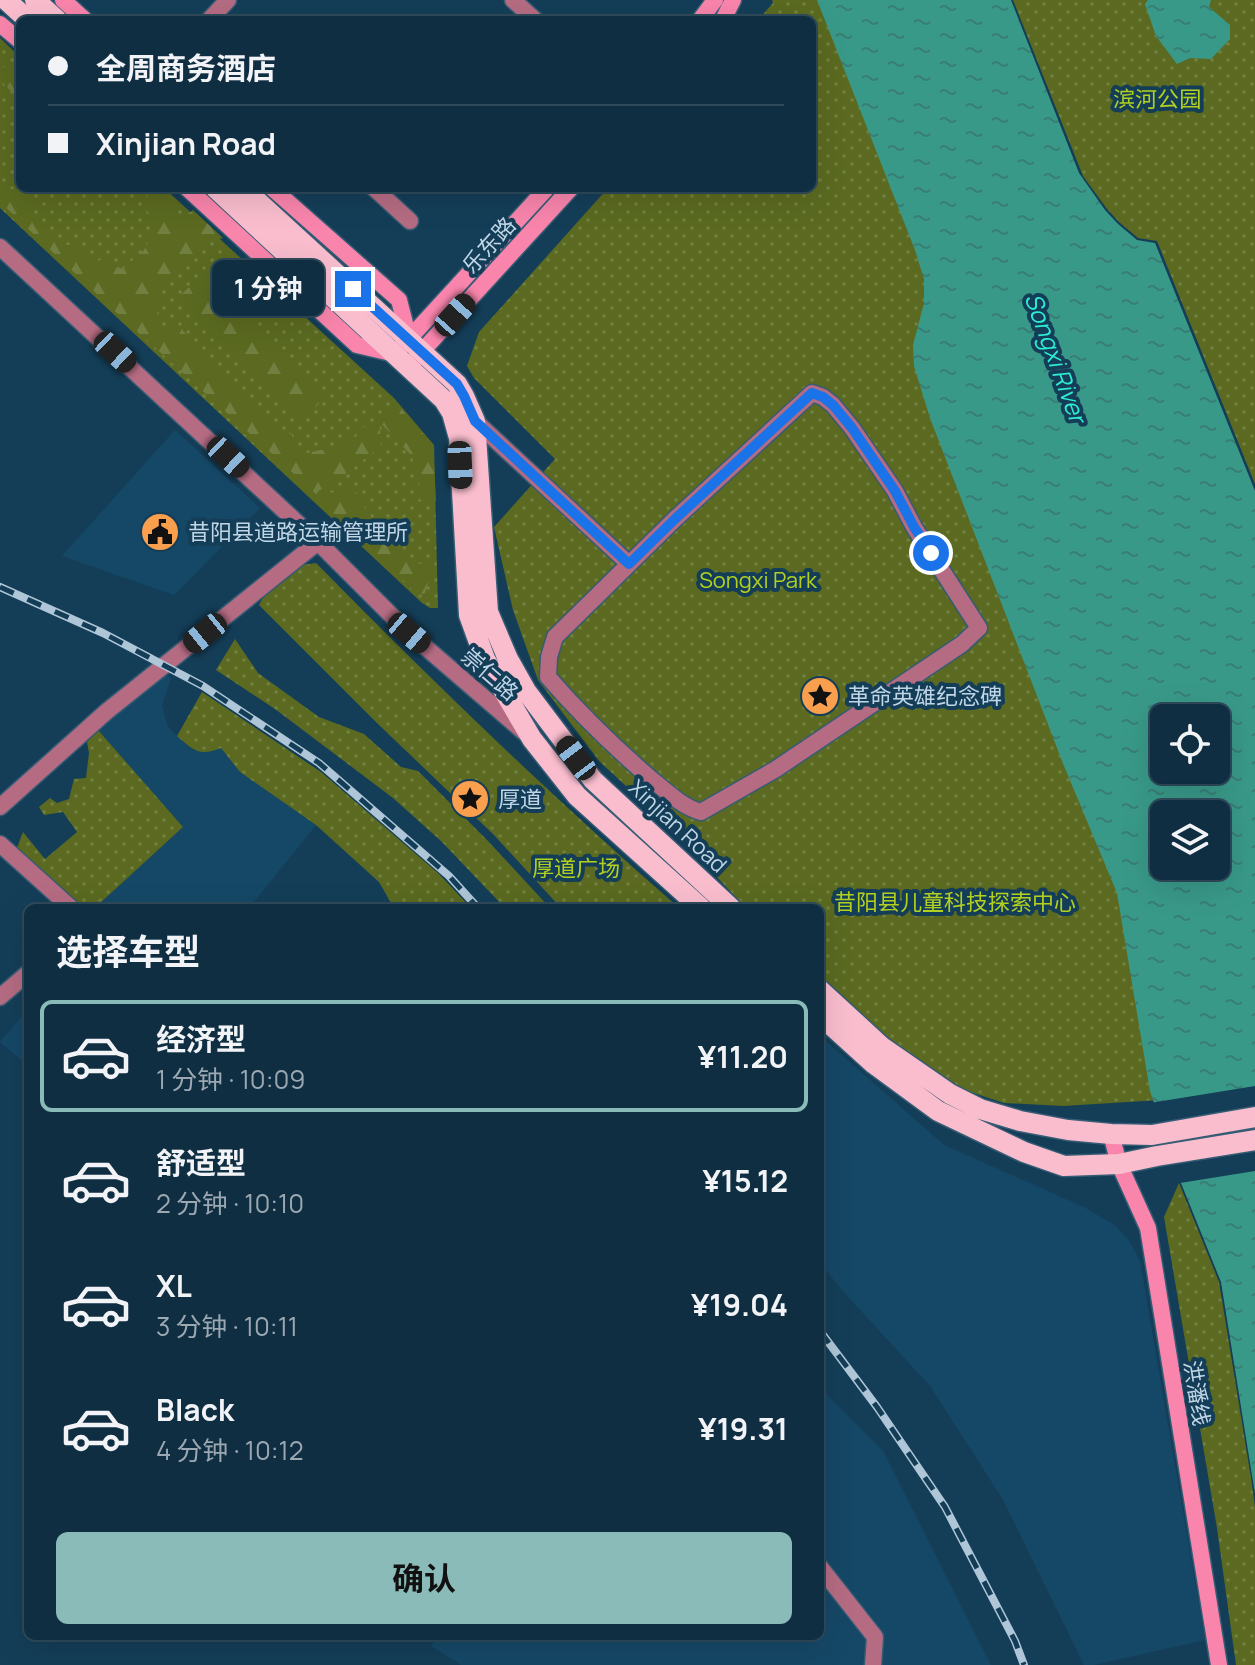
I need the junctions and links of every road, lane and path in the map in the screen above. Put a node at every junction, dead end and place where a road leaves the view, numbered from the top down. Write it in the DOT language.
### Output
graph roads {
  1 [pos="6,0"];
  2 [pos="35,0"];
  3 [pos="63,0"];
  4 [pos="228,0"];
  5 [pos="513,0"];
  6 [pos="24,16"];
  7 [pos="53,16"];
  8 [pos="81,16"];
  9 [pos="213,16"];
  10 [pos="531,16"];
  11 [pos="0,24"];
  12 [pos="16,38"];
  13 [pos="191,192"];
  14 [pos="220,192"];
  15 [pos="247,192"];
  16 [pos="277,192"];
  17 [pos="378,192"];
  18 [pos="544,192"];
  19 [pos="567,192"];
  20 [pos="410,221"];
  21 [pos="0,247"];
  22 [pos="409,353"];
  23 [pos="475,421"];
  24 [pos="318,542"];
  25 [pos="629,564"];
  26 [pos="532,739"];
  27 [pos="0,807"];
  28 [pos="0,844"];
  29 [pos="67,904"];
  30 [pos="697,904"];
  31 [pos="727,904"];
  32 [pos="24,976"];
  33 [pos="824,994"];
  34 [pos="0,997"];
  35 [pos="824,1019"];
  36 [pos="1255,1117"];
  37 [pos="1111,1134"];
  38 [pos="1255,1140"];
  39 [pos="1119,1164"];
  40 [pos="824,1572"];
  41 [pos="873,1665"];
  42 [pos="1219,1665"];
  1 -- 6 [label="main road"];
  2 -- 7 [label="main road"];
  3 -- 8 [label="main road"];
  4 -- 9 [label="street"];
  5 -- 10 [label="street"];
  11 -- 12 [label="main road"];
  13 -- 22 [label="main road"];
  14 -- 22 [label="main road, Xinjian Road"];
  15 -- 22 [label="main road, Xinjian Road"];
  16 -- 22 [label="main road"];
  17 -- 20 [label="street"];
  18 -- 22 [label="main road, 乐东路"];
  19 -- 22 [label="main road, 乐东路"];
  21 -- 24 [label="street, 崇仁路"];
  22 -- 23 [label="main road, Xinjian Road"];
  22 -- 26 [label="main road, Xinjian Road"];
  23 -- 25 [label="street"];
  23 -- 31 [label="main road, Xinjian Road"];
  24 -- 26 [label="street, 崇仁路"];
  24 -- 27 [label="street"];
  25 -- 25 [label="street"];
  26 -- 30 [label="main road, Xinjian Road"];
  28 -- 29 [label="street"];
  32 -- 34 [label="street"];
  33 -- 37 [label="main road"];
  35 -- 39 [label="main road"];
  36 -- 37 [label="main road"];
  37 -- 39 [label="main road, 洪潘线"];
  38 -- 39 [label="main road"];
  39 -- 42 [label="main road, 洪潘线"];
  40 -- 41 [label="street"];
}
